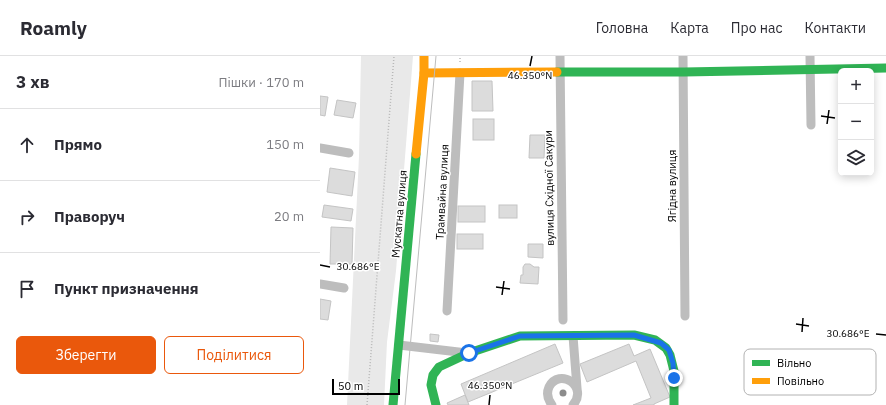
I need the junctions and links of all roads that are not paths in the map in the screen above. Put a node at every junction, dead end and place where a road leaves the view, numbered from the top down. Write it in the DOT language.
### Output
graph roads {
  1 [pos="424,56"];
  2 [pos="560,56"];
  3 [pos="684,56"];
  4 [pos="810,56"];
  5 [pos="886,68"];
  6 [pos="810,70"];
  7 [pos="684,72"];
  8 [pos="424,73"];
  9 [pos="460,73"];
  10 [pos="560,73"];
  11 [pos="811,125"];
  12 [pos="320,148"];
  13 [pos="349,153"];
  14 [pos="320,284"];
  15 [pos="344,288"];
  16 [pos="447,311"];
  17 [pos="685,316"];
  18 [pos="563,320"];
  19 [pos="573,336"];
  20 [pos="399,345"];
  21 [pos="469,353"];
  22 [pos="578,390"];
  23 [pos="393,405"];
  24 [pos="436,405"];
  25 [pos="552,405"];
  26 [pos="574,405"];
  27 [pos="674,405"];
  1 -- 8 [label="street, Мускатна вулиця"];
  2 -- 10 [label="street, вулиця Східної Сакури"];
  3 -- 7 [label="street, Ягідна вулиця"];
  4 -- 6 [label="street"];
  5 -- 6 [label="street"];
  6 -- 7 [label="street"];
  6 -- 11 [label="street"];
  7 -- 10 [label="street"];
  7 -- 17 [label="street, Ягідна вулиця"];
  8 -- 9 [label="street"];
  8 -- 20 [label="street, Мускатна вулиця"];
  9 -- 10 [label="street"];
  9 -- 16 [label="street, Трамвайна вулиця"];
  10 -- 18 [label="street, вулиця Східної Сакури"];
  12 -- 13 [label="street"];
  14 -- 15 [label="street"];
  19 -- 21 [label="street"];
  19 -- 22 [label="street"];
  19 -- 27 [label="street"];
  20 -- 21 [label="street"];
  20 -- 23 [label="street, Мускатна вулиця"];
  21 -- 24 [label="street"];
  22 -- 25 [label="street"];
  22 -- 26 [label="street"];
}
